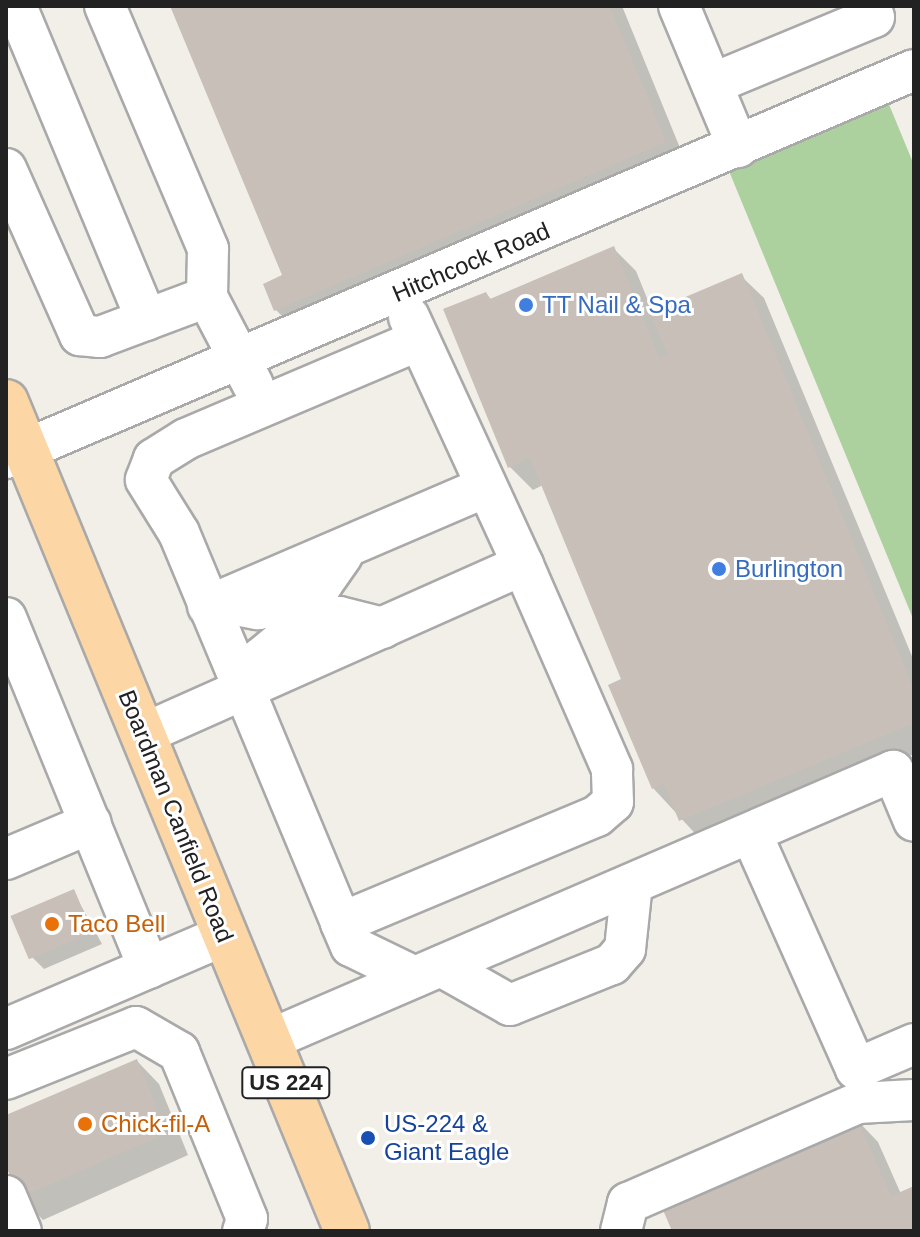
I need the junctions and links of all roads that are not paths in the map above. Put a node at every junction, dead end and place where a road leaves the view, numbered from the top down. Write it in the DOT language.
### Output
graph roads {
  1 [pos="16,6"];
  2 [pos="105,6"];
  3 [pos="679,6"];
  4 [pos="870,6"];
  5 [pos="914,70"];
  6 [pos="712,84"];
  7 [pos="738,147"];
  8 [pos="6,169"];
  9 [pos="398,293"];
  10 [pos="207,297"];
  11 [pos="147,320"];
  12 [pos="419,340"];
  13 [pos="243,360"];
  14 [pos="6,402"];
  15 [pos="262,406"];
  16 [pos="13,461"];
  17 [pos="486,487"];
  18 [pos="523,565"];
  19 [pos="214,604"];
  20 [pos="6,618"];
  21 [pos="248,688"];
  22 [pos="143,734"];
  23 [pos="914,821"];
  24 [pos="91,823"];
  25 [pos="751,833"];
  26 [pos="6,859"];
  27 [pos="632,884"];
  28 [pos="341,923"];
  29 [pos="225,935"];
  30 [pos="149,968"];
  31 [pos="428,972"];
  32 [pos="6,1029"];
  33 [pos="269,1040"];
  34 [pos="914,1044"];
  35 [pos="6,1079"];
  36 [pos="6,1096"];
  37 [pos="914,1100"];
  38 [pos="6,1196"];
  39 [pos="21,1231"];
  40 [pos="226,1231"];
  41 [pos="243,1231"];
  42 [pos="347,1231"];
  43 [pos="621,1231"];
  1 -- 11 [label="street"];
  2 -- 10 [label="street"];
  3 -- 6 [label="street"];
  4 -- 6 [label="street"];
  5 -- 7 [label="street, Hitchcock Road"];
  6 -- 7 [label="street"];
  7 -- 9 [label="street, Hitchcock Road"];
  8 -- 11 [label="street"];
  9 -- 12 [label="street"];
  9 -- 13 [label="street, Hitchcock Road"];
  10 -- 11 [label="street"];
  10 -- 13 [label="street"];
  12 -- 15 [label="street"];
  12 -- 17 [label="street"];
  13 -- 15 [label="street"];
  13 -- 16 [label="street, Hitchcock Road"];
  14 -- 16 [label="main road, Boardman Canfield Road / US 224"];
  15 -- 19 [label="street"];
  16 -- 22 [label="main road, Boardman Canfield Road / US 224"];
  17 -- 18 [label="street"];
  17 -- 19 [label="street"];
  18 -- 21 [label="street"];
  18 -- 28 [label="street"];
  19 -- 21 [label="street"];
  20 -- 24 [label="street"];
  21 -- 22 [label="street"];
  21 -- 28 [label="street"];
  22 -- 29 [label="main road, Boardman Canfield Road / US 224"];
  23 -- 25 [label="street"];
  24 -- 26 [label="street"];
  24 -- 30 [label="street"];
  25 -- 27 [label="street"];
  25 -- 34 [label="street"];
  27 -- 31 [label="street"];
  27 -- 31 [label="street"];
  28 -- 31 [label="street"];
  29 -- 30 [label="street"];
  29 -- 33 [label="main road, Boardman Canfield Road / US 224"];
  30 -- 32 [label="street"];
  31 -- 33 [label="street"];
  33 -- 42 [label="main road, Boardman Canfield Road / US 224"];
  35 -- 41 [label="street"];
  36 -- 40 [label="street"];
  37 -- 43 [label="street"];
  38 -- 39 [label="street"];
}
